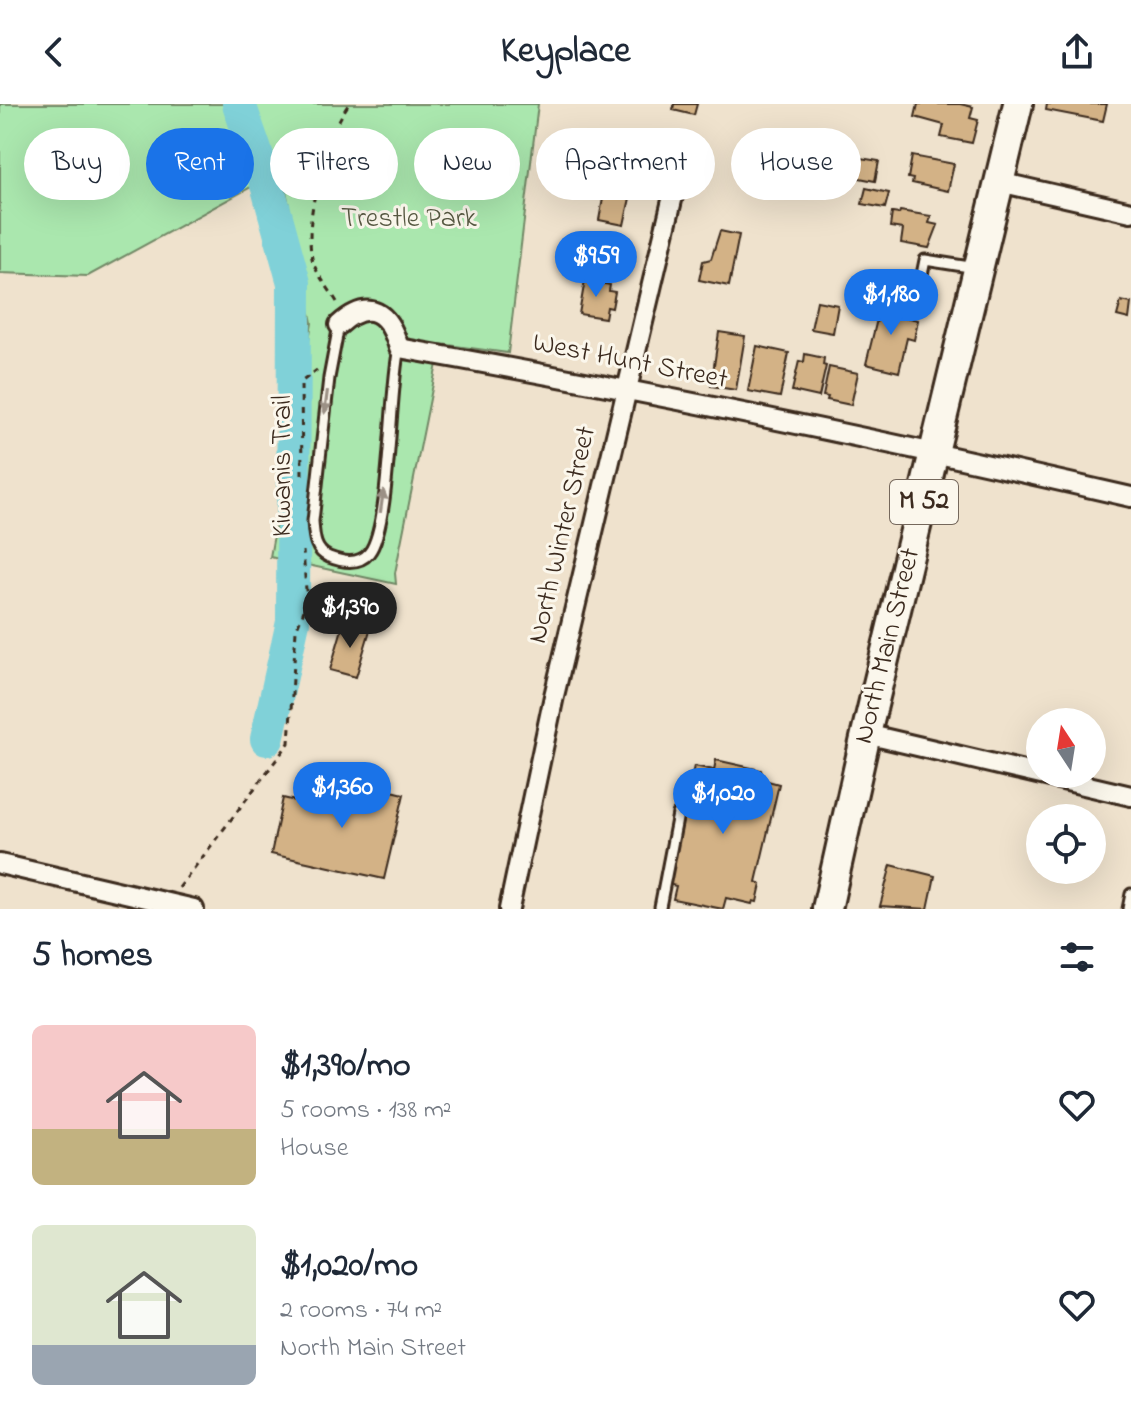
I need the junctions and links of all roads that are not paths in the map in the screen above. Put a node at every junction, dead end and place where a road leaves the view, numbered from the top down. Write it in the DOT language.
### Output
graph roads {
  1 [pos="1018,104"];
  2 [pos="999,182"];
  3 [pos="672,200"];
  4 [pos="1131,212"];
  5 [pos="979,269"];
  6 [pos="916,304"];
  7 [pos="339,325"];
  8 [pos="399,348"];
  9 [pos="626,388"];
  10 [pos="936,452"];
  11 [pos="1131,497"];
  12 [pos="866,734"];
  13 [pos="1131,796"];
  14 [pos="678,814"];
  15 [pos="0,864"];
  16 [pos="1131,894"];
  17 [pos="660,907"];
  18 [pos="194,909"];
  19 [pos="509,909"];
  20 [pos="827,909"];
  21 [pos="1128,909"];
  1 -- 2 [label="main road, North Main Street / M 52"];
  2 -- 4 [label="street"];
  2 -- 5 [label="main road, North Main Street / M 52"];
  3 -- 9 [label="street, North Winter Street"];
  5 -- 6 [label="lane"];
  5 -- 10 [label="main road, North Main Street / M 52"];
  7 -- 8 [label="street"];
  7 -- 8 [label="lane, one-way"];
  8 -- 9 [label="street, West Hunt Street"];
  9 -- 10 [label="street, West Hunt Street"];
  9 -- 19 [label="street, North Winter Street"];
  10 -- 11 [label="street, West Hunt Street"];
  10 -- 12 [label="main road, North Main Street / M 52"];
  12 -- 13 [label="street"];
  12 -- 20 [label="main road, North Main Street / M 52"];
  14 -- 17 [label="lane"];
  15 -- 18 [label="street"];
  16 -- 21 [label="lane"];
}
